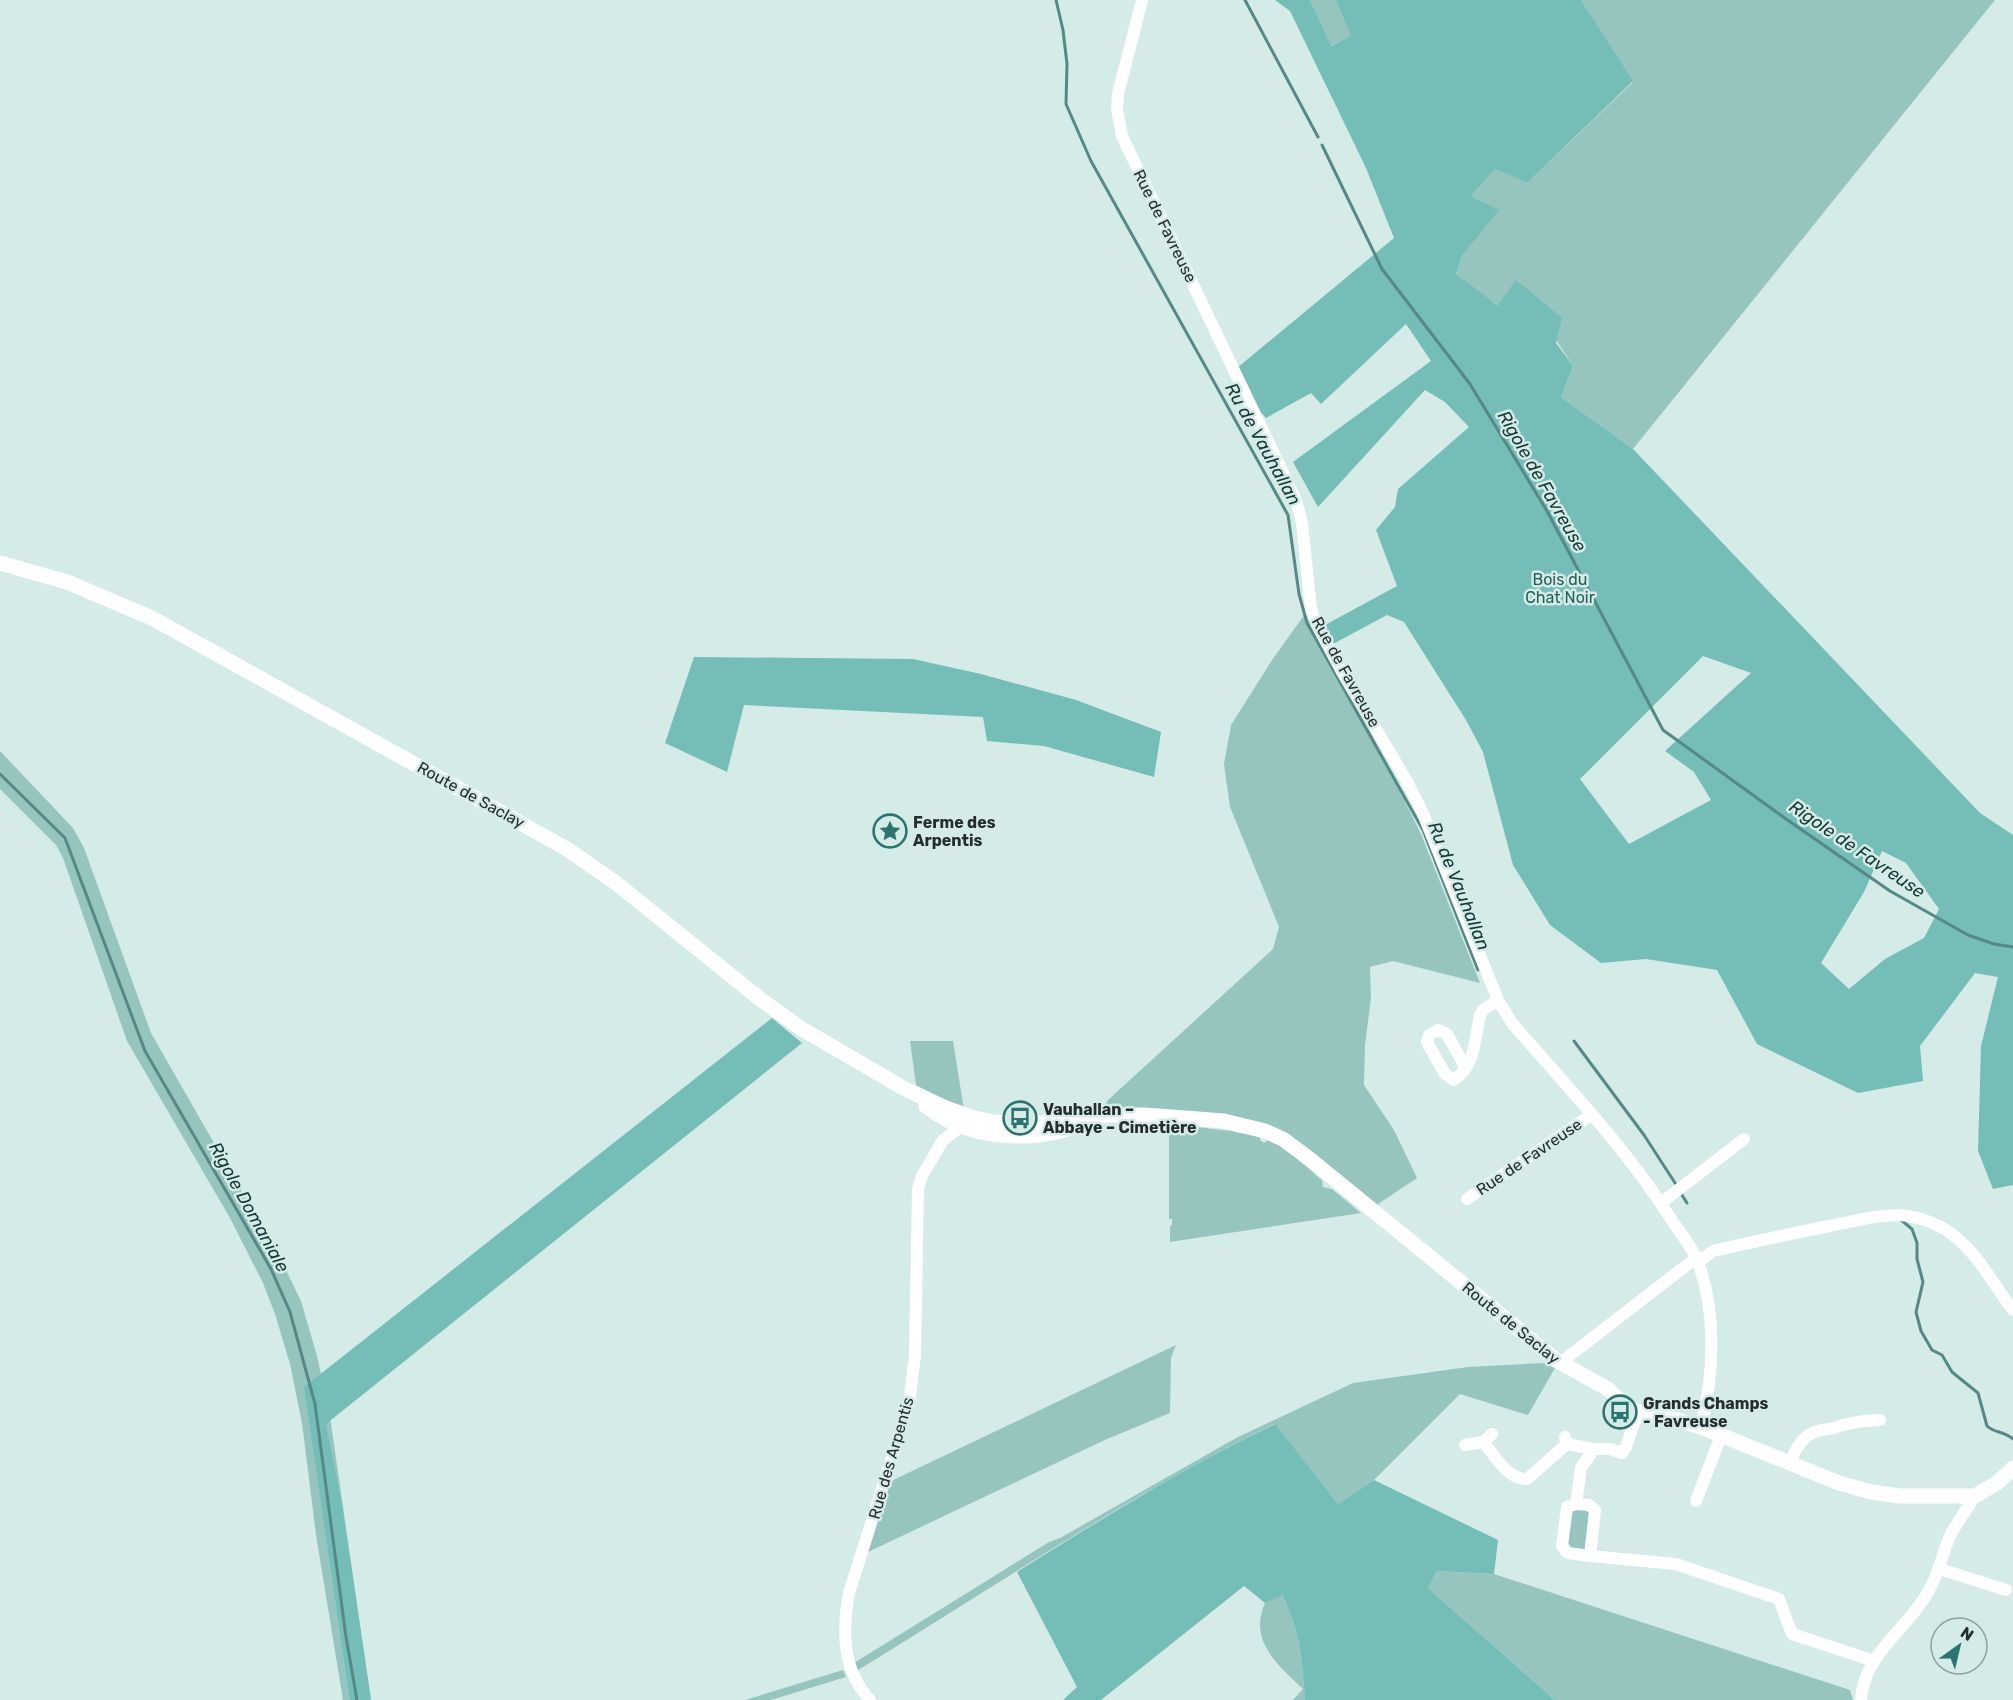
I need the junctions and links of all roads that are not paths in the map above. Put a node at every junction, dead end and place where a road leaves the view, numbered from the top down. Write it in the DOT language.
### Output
graph roads {
  1 [pos="1142,0"];
  2 [pos="0,563"];
  3 [pos="1498,1000"];
  4 [pos="1464,1070"];
  5 [pos="905,1089"];
  6 [pos="1591,1115"];
  7 [pos="1096,1116"];
  8 [pos="945,1119"];
  9 [pos="994,1122"];
  10 [pos="962,1126"];
  11 [pos="1744,1139"];
  12 [pos="943,1140"];
  13 [pos="1467,1199"];
  14 [pos="1661,1203"];
  15 [pos="1696,1258"];
  16 [pos="2013,1310"];
  17 [pos="1560,1363"];
  18 [pos="1638,1412"];
  19 [pos="1880,1420"];
  20 [pos="1701,1427"];
  21 [pos="1721,1436"];
  22 [pos="1465,1445"];
  23 [pos="1594,1449"];
  24 [pos="1789,1464"];
  25 [pos="2013,1468"];
  26 [pos="1975,1496"];
  27 [pos="1696,1501"];
  28 [pos="1576,1504"];
  29 [pos="1590,1556"];
  30 [pos="1940,1569"];
  31 [pos="2006,1590"];
  32 [pos="1874,1661"];
  33 [pos="870,1700"];
  34 [pos="1861,1700"];
  1 -- 3 [label="street, Rue de Favreuse"];
  2 -- 5 [label="main road, Route de Saclay"];
  3 -- 4 [label="street"];
  3 -- 6 [label="street, Rue de Favreuse"];
  5 -- 8 [label="main road, Route de Saclay"];
  5 -- 9 [label="main road, Route de Saclay"];
  6 -- 13 [label="street, Rue de Favreuse"];
  6 -- 14 [label="street, Rue de Favreuse"];
  7 -- 9 [label="main road, Route de Saclay"];
  7 -- 10 [label="main road, Route de Saclay"];
  7 -- 17 [label="main road, Route de Saclay"];
  8 -- 9 [label="street, Route de Saclay"];
  8 -- 10 [label="main road, Route de Saclay"];
  8 -- 12 [label="street, Rue des Arpentis"];
  10 -- 12 [label="street, Rue des Arpentis"];
  11 -- 14 [label="street"];
  12 -- 33 [label="street, Rue des Arpentis"];
  14 -- 15 [label="street, Rue de Favreuse"];
  15 -- 16 [label="street"];
  15 -- 17 [label="street"];
  15 -- 20 [label="street, Rue de Favreuse"];
  17 -- 18 [label="main road, Route de Saclay"];
  18 -- 20 [label="main road, Route de Saclay"];
  18 -- 23 [label="street"];
  19 -- 24 [label="street"];
  20 -- 21 [label="main road, Route de Saclay"];
  21 -- 24 [label="main road, Route de Saclay"];
  21 -- 27 [label="street"];
  22 -- 23 [label="street"];
  23 -- 28 [label="street"];
  24 -- 26 [label="main road, Route de Saclay"];
  25 -- 26 [label="main road"];
  26 -- 30 [label="street"];
  28 -- 29 [label="street"];
  28 -- 29 [label="street"];
  29 -- 32 [label="street"];
  30 -- 31 [label="street"];
  30 -- 32 [label="street"];
  32 -- 34 [label="street"];
}
